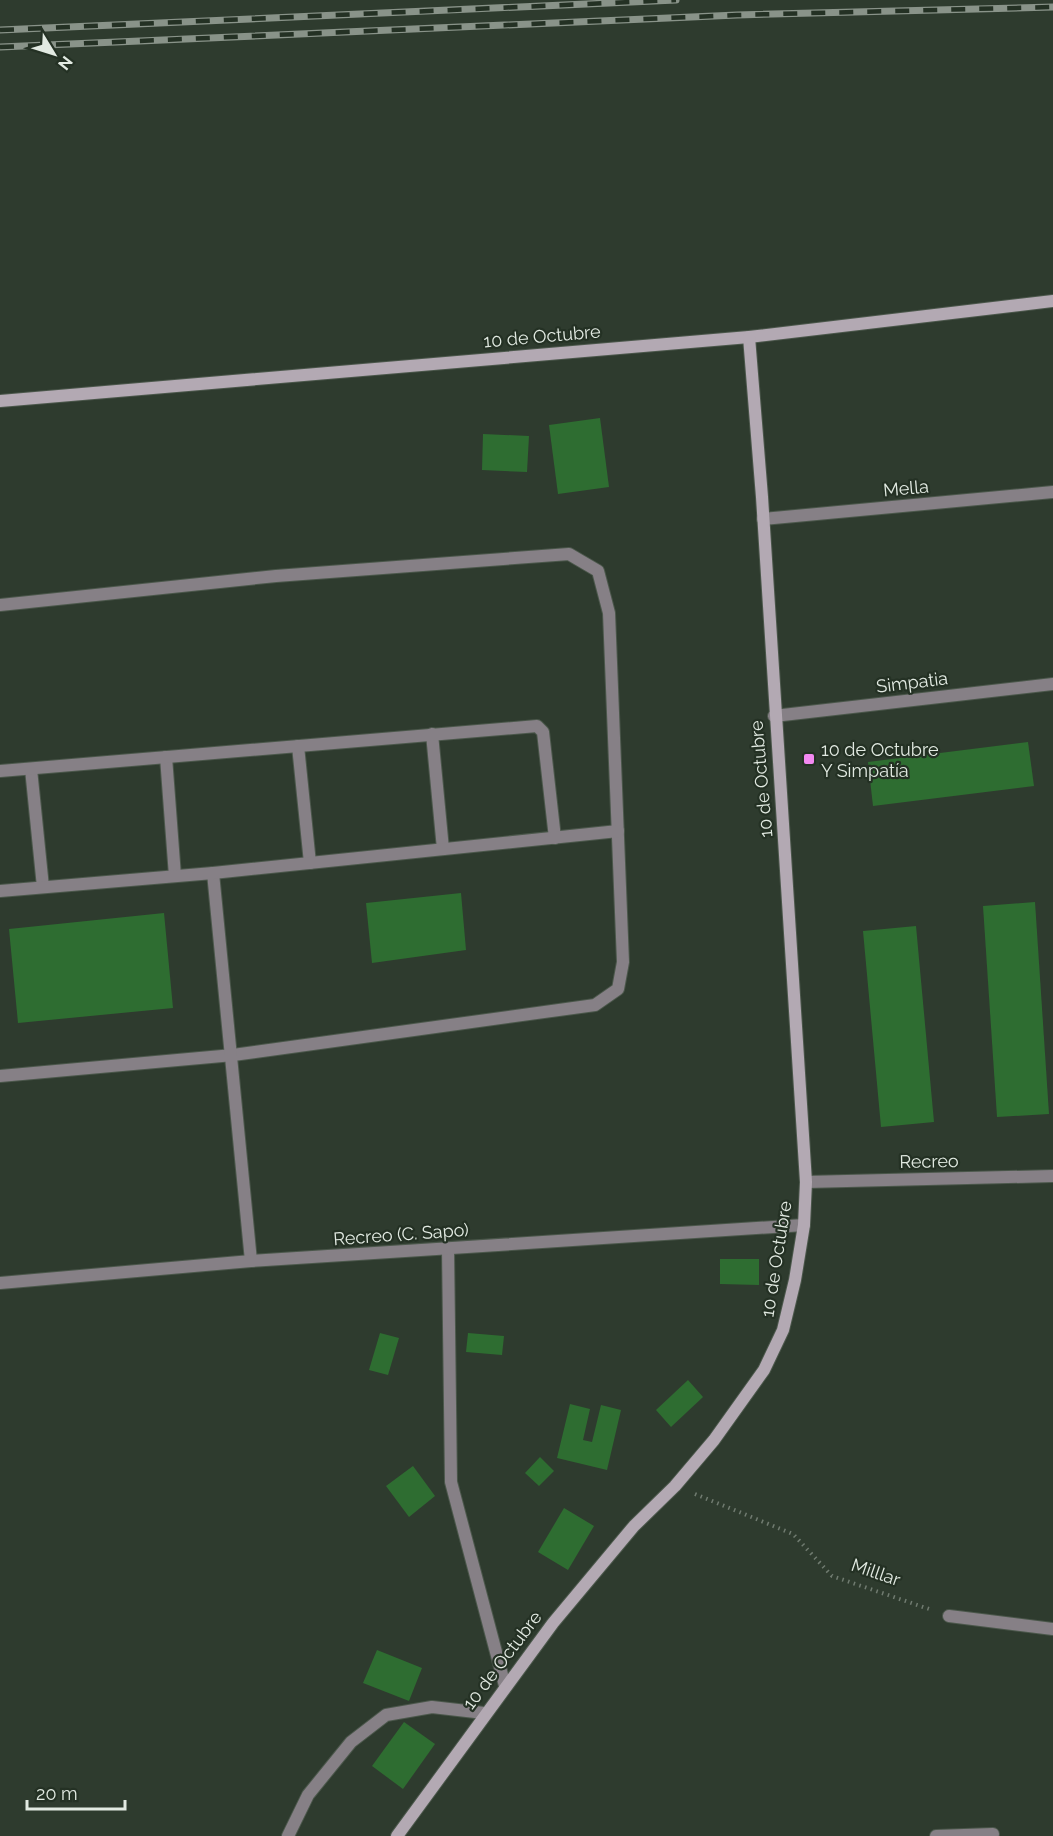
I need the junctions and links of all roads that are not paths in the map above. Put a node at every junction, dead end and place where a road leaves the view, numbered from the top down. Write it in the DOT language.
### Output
graph roads {
  1 [pos="1053,301"];
  2 [pos="749,337"];
  3 [pos="0,401"];
  4 [pos="1053,492"];
  5 [pos="763,519"];
  6 [pos="0,605"];
  7 [pos="1053,684"];
  8 [pos="774,716"];
  9 [pos="432,734"];
  10 [pos="298,746"];
  11 [pos="166,757"];
  12 [pos="31,769"];
  13 [pos="0,771"];
  14 [pos="618,831"];
  15 [pos="555,838"];
  16 [pos="443,849"];
  17 [pos="310,863"];
  18 [pos="213,873"];
  19 [pos="175,876"];
  20 [pos="43,887"];
  21 [pos="0,891"];
  22 [pos="233,1055"];
  23 [pos="0,1076"];
  24 [pos="1053,1176"];
  25 [pos="806,1182"];
  26 [pos="804,1225"];
  27 [pos="448,1249"];
  28 [pos="251,1261"];
  29 [pos="0,1283"];
  30 [pos="950,1616"];
  31 [pos="1053,1629"];
  32 [pos="504,1686"];
  33 [pos="484,1713"];
  34 [pos="993,1834"];
  35 [pos="288,1836"];
  36 [pos="397,1836"];
  37 [pos="936,1836"];
  1 -- 2 [label="main road"];
  2 -- 3 [label="main road, 10 de Octubre"];
  2 -- 5 [label="main road, 10 de Octubre"];
  4 -- 5 [label="street, Mella"];
  5 -- 8 [label="main road, 10 de Octubre"];
  6 -- 14 [label="street"];
  7 -- 8 [label="street, Simpatia"];
  8 -- 25 [label="main road, 10 de Octubre"];
  9 -- 10 [label="street"];
  9 -- 15 [label="street"];
  9 -- 16 [label="street"];
  10 -- 11 [label="street"];
  10 -- 17 [label="street"];
  11 -- 12 [label="street"];
  11 -- 19 [label="street"];
  12 -- 13 [label="street"];
  12 -- 20 [label="street"];
  14 -- 15 [label="street"];
  14 -- 22 [label="street"];
  15 -- 16 [label="street"];
  16 -- 17 [label="street"];
  17 -- 18 [label="street"];
  18 -- 19 [label="street"];
  18 -- 22 [label="street"];
  19 -- 20 [label="street"];
  20 -- 21 [label="street"];
  22 -- 23 [label="street"];
  22 -- 28 [label="street"];
  24 -- 25 [label="street, Recreo"];
  25 -- 26 [label="main road, 10 de Octubre"];
  26 -- 27 [label="street, Recreo (C. Sapo)"];
  26 -- 32 [label="main road, 10 de Octubre"];
  27 -- 28 [label="street, Recreo (C. Sapo)"];
  27 -- 32 [label="street"];
  28 -- 29 [label="street, Recreo (C. Sapo)"];
  30 -- 31 [label="street"];
  32 -- 33 [label="main road, 10 de Octubre"];
  33 -- 35 [label="street"];
  33 -- 36 [label="main road, 10 de Octubre"];
  34 -- 37 [label="street"];
}
